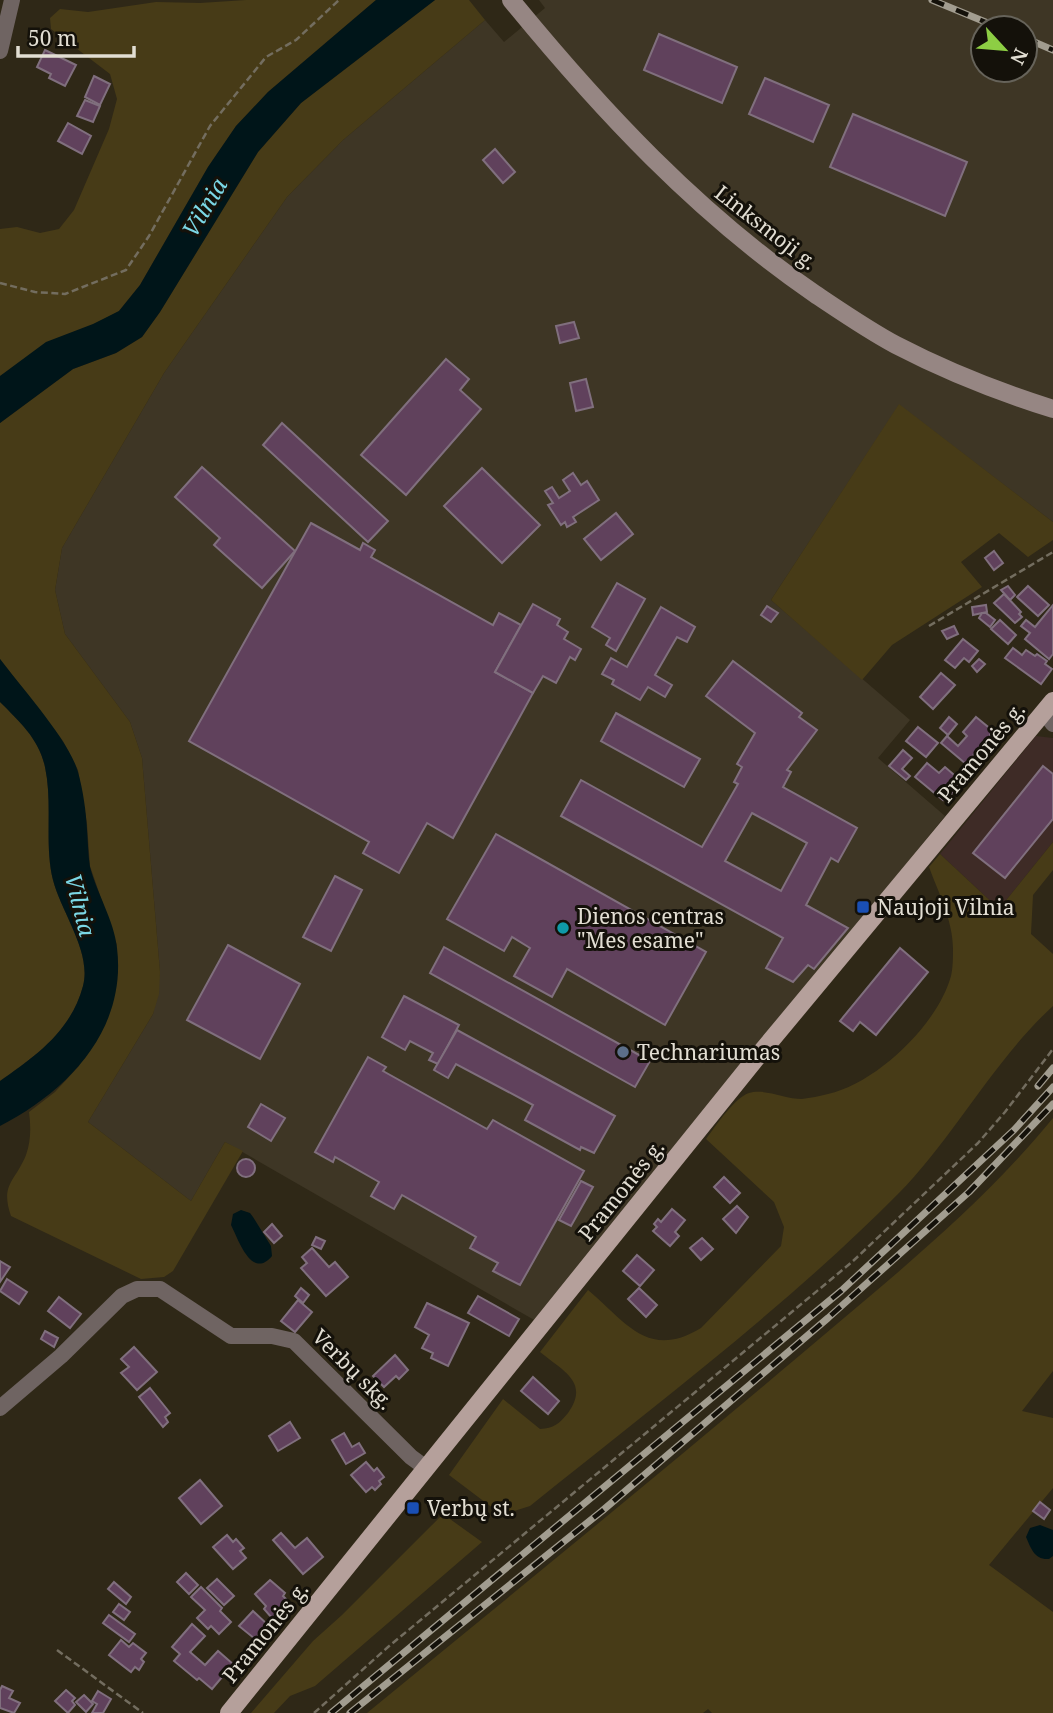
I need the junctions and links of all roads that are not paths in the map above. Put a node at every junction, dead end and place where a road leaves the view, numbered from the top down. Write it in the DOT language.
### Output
graph roads {
  1 [pos="12,0"];
  2 [pos="511,0"];
  3 [pos="0,51"];
  4 [pos="1053,409"];
  5 [pos="1050,712"];
  6 [pos="0,1408"];
  7 [pos="426,1468"];
  8 [pos="229,1713"];
  1 -- 3 [label="street"];
  2 -- 4 [label="main road, Linksmoji g."];
  5 -- 7 [label="main road, Pramonės g."];
  6 -- 7 [label="street, Verbų skg."];
  7 -- 8 [label="main road, Pramonės g."];
}
